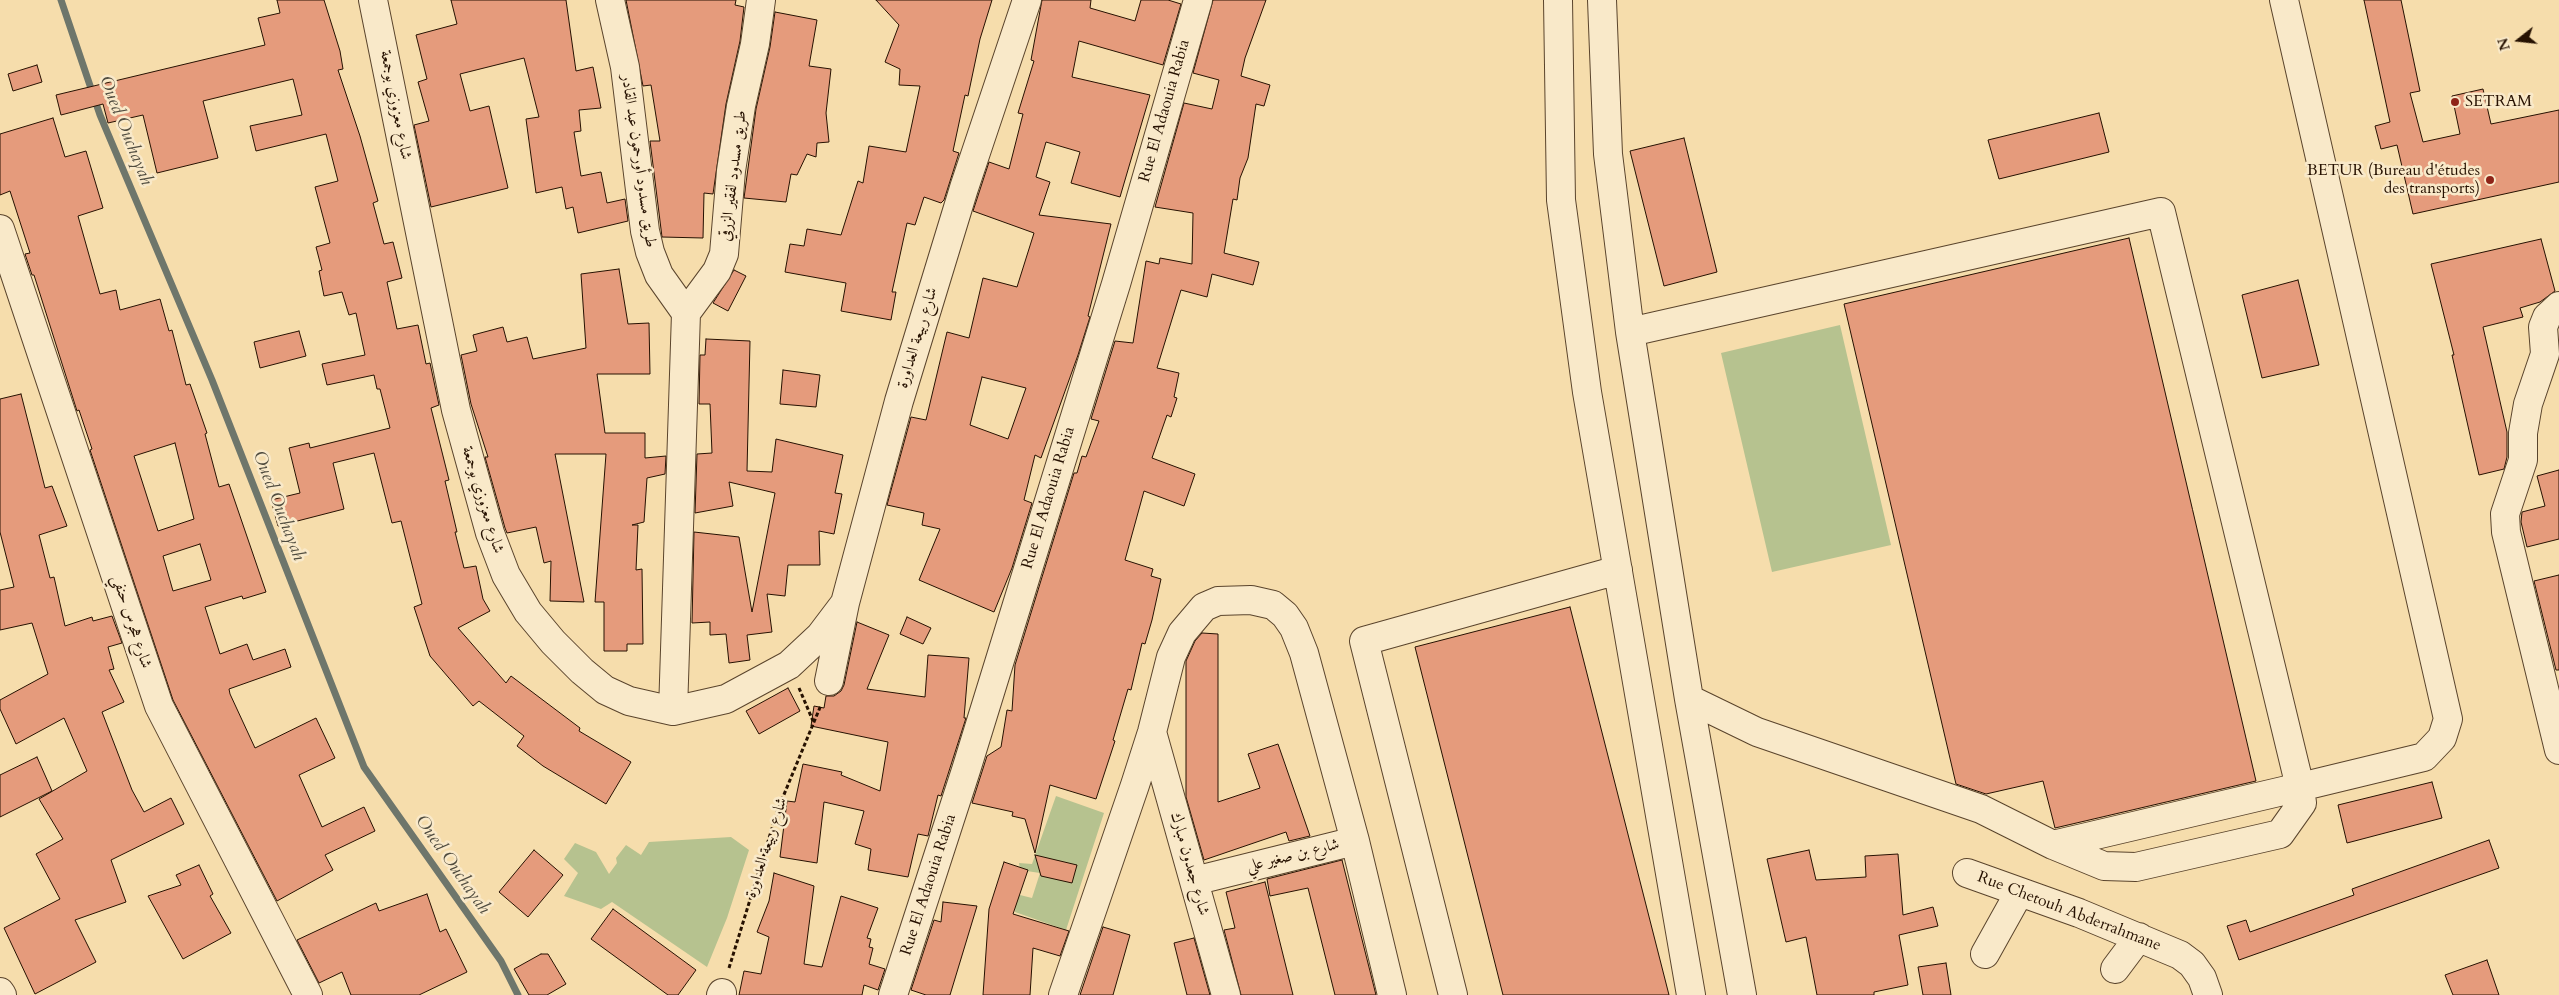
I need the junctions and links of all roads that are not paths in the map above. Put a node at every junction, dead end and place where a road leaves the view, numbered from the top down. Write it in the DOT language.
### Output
graph roads {
  1 [pos="373,0"];
  2 [pos="610,0"];
  3 [pos="760,0"];
  4 [pos="1027,0"];
  5 [pos="1198,0"];
  6 [pos="1558,0"];
  7 [pos="1602,0"];
  8 [pos="2284,0"];
  9 [pos="0,229"];
  10 [pos="2559,306"];
  11 [pos="686,313"];
  12 [pos="1630,332"];
  13 [pos="2552,353"];
  14 [pos="1618,570"];
  15 [pos="845,603"];
  16 [pos="825,692"];
  17 [pos="1690,698"];
  18 [pos="673,711"];
  19 [pos="1152,732"];
  20 [pos="2559,750"];
  21 [pos="2300,787"];
  22 [pos="1355,840"];
  23 [pos="2053,845"];
  24 [pos="1967,873"];
  25 [pos="1194,881"];
  26 [pos="2019,893"];
  27 [pos="2139,937"];
  28 [pos="1986,954"];
  29 [pos="2116,969"];
  30 [pos="308,995"];
  31 [pos="893,995"];
  32 [pos="1063,995"];
  33 [pos="1226,995"];
  34 [pos="1392,995"];
  35 [pos="1452,995"];
  36 [pos="1691,995"];
  37 [pos="1742,995"];
  38 [pos="2208,995"];
  1 -- 18 [label="street, شارع معزوزي بوجمعة"];
  2 -- 11 [label="street, طريق مسدود أورحمون عبد القادر"];
  3 -- 11 [label="street, طريق مسدود لفقير الزرقي"];
  4 -- 15 [label="street, شارع ربيعة العداورة"];
  5 -- 31 [label="street, Rue El Adaouia Rabia"];
  6 -- 14 [label="street"];
  7 -- 12 [label="street"];
  8 -- 21 [label="street"];
  9 -- 30 [label="street, شارع هجرس حنفي"];
  10 -- 13 [label="street"];
  11 -- 18 [label="street"];
  12 -- 17 [label="street"];
  12 -- 21 [label="street"];
  13 -- 20 [label="street"];
  14 -- 35 [label="street"];
  14 -- 36 [label="street"];
  15 -- 16 [label="street, شارع ربيعة العداورة"];
  15 -- 18 [label="street, شارع معزوزي بوجمعة"];
  17 -- 23 [label="street"];
  17 -- 37 [label="street"];
  19 -- 22 [label="street"];
  19 -- 25 [label="street, شارع جعدون مبارك"];
  19 -- 32 [label="street"];
  21 -- 23 [label="street"];
  21 -- 23 [label="street"];
  22 -- 25 [label="street, شارع بن صغير علي"];
  22 -- 34 [label="street, شارع بن صغير علي"];
  24 -- 26 [label="street, Rue Chetouh Abderrahmane"];
  25 -- 33 [label="street, شارع جعدون مبارك"];
  26 -- 27 [label="street, Rue Chetouh Abderrahmane"];
  26 -- 28 [label="street"];
  27 -- 29 [label="street"];
  27 -- 38 [label="street, Rue Chetouh Abderrahmane"];
}
